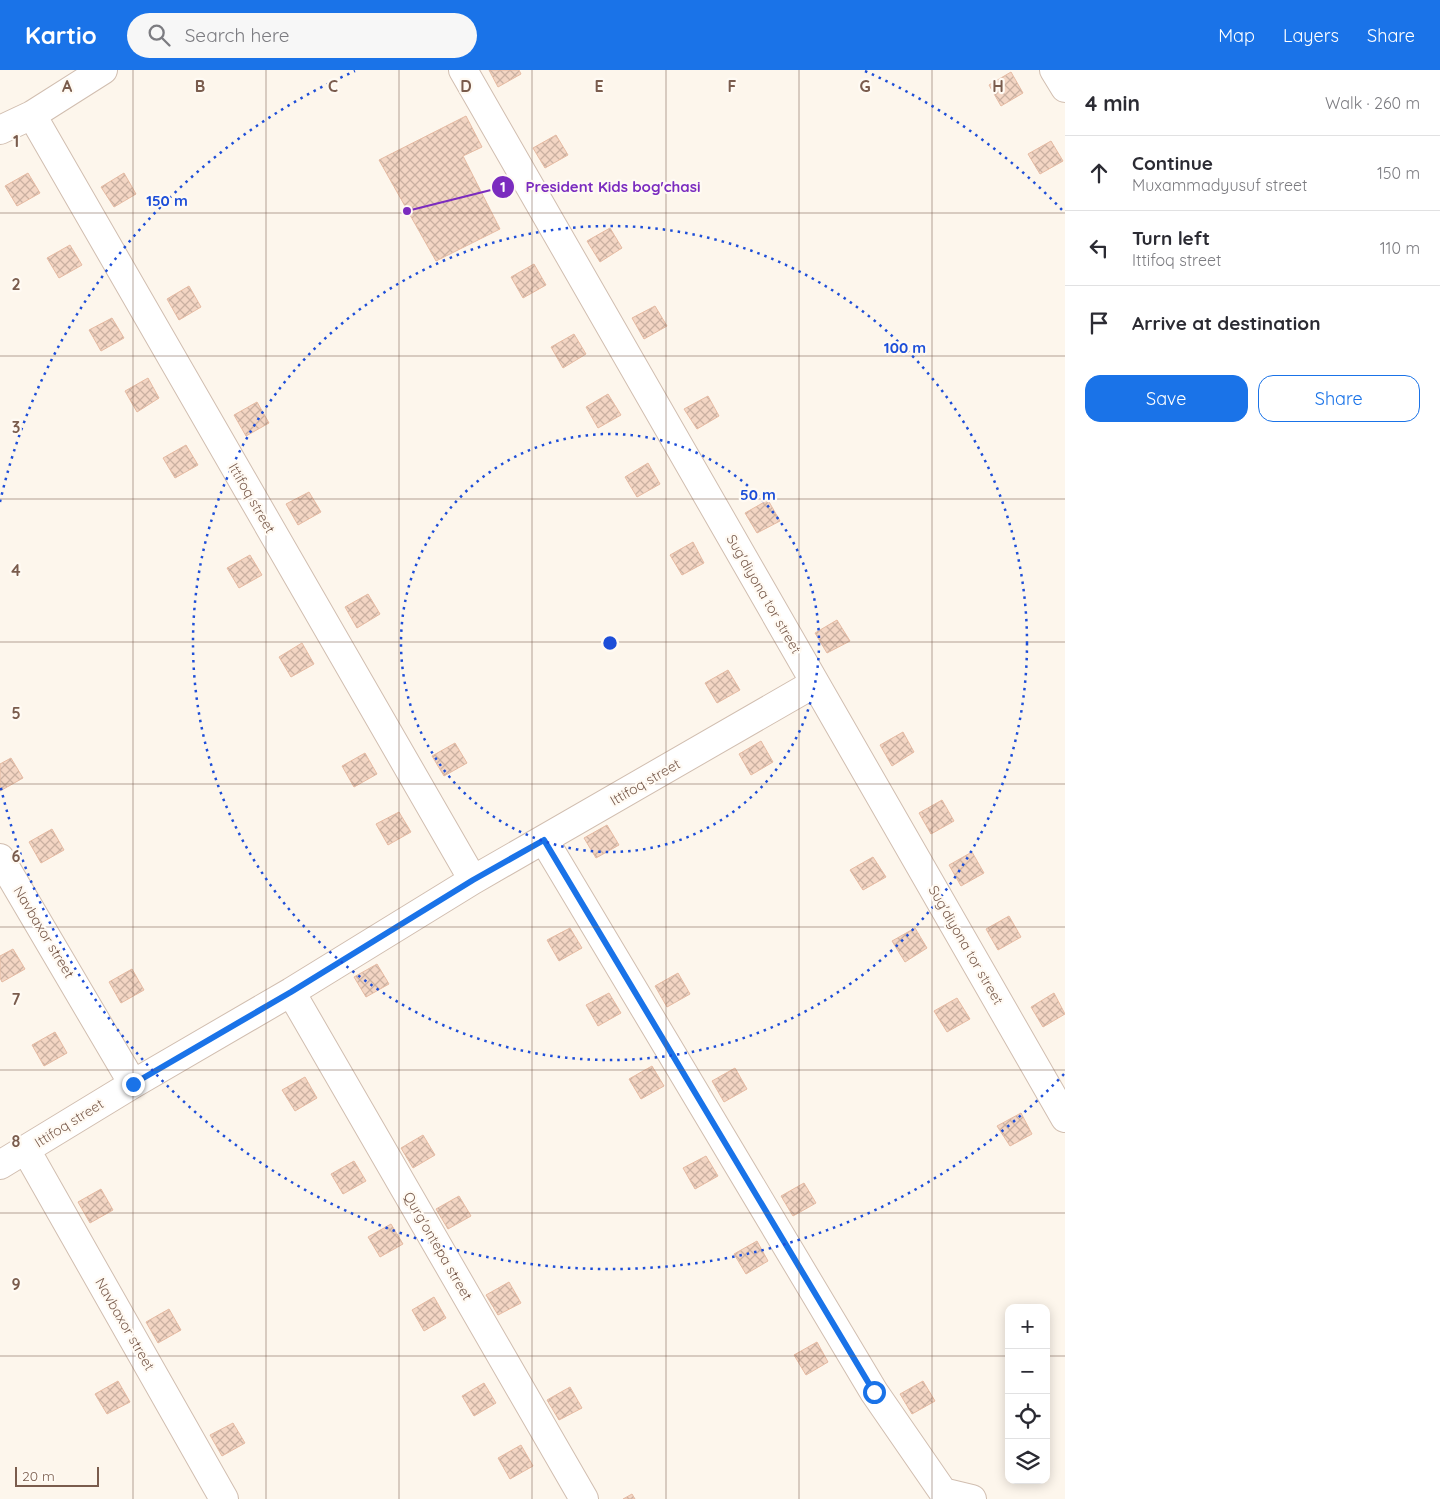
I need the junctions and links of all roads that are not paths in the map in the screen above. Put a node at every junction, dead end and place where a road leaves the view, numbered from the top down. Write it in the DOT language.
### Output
graph roads {
  1 [pos="104,70"];
  2 [pos="463,70"];
  3 [pos="1054,70"];
  4 [pos="76,78"];
  5 [pos="1065,88"];
  6 [pos="32,115"];
  7 [pos="0,130"];
  8 [pos="815,682"];
  9 [pos="544,840"];
  10 [pos="0,858"];
  11 [pos="473,880"];
  12 [pos="291,992"];
  13 [pos="133,1084"];
  14 [pos="1065,1118"];
  15 [pos="26,1150"];
  16 [pos="0,1165"];
  17 [pos="224,1499"];
  18 [pos="584,1499"];
  19 [pos="972,1499"];
  1 -- 4 [label="street"];
  2 -- 8 [label="street, Sug'diyona tor street"];
  3 -- 5 [label="street"];
  4 -- 6 [label="street"];
  6 -- 7 [label="street"];
  6 -- 11 [label="street, Ittifoq street"];
  8 -- 9 [label="street, Ittifoq street"];
  8 -- 14 [label="street, Sug'diyona tor street"];
  9 -- 11 [label="street, Ittifoq street"];
  9 -- 19 [label="street"];
  10 -- 13 [label="street, Navbaxor street"];
  11 -- 12 [label="street, Ittifoq street"];
  12 -- 13 [label="street, Ittifoq street"];
  12 -- 18 [label="street, Qurg'ontepa street"];
  13 -- 15 [label="street, Ittifoq street"];
  15 -- 16 [label="street, Ittifoq street"];
  15 -- 17 [label="street, Navbaxor street"];
}
